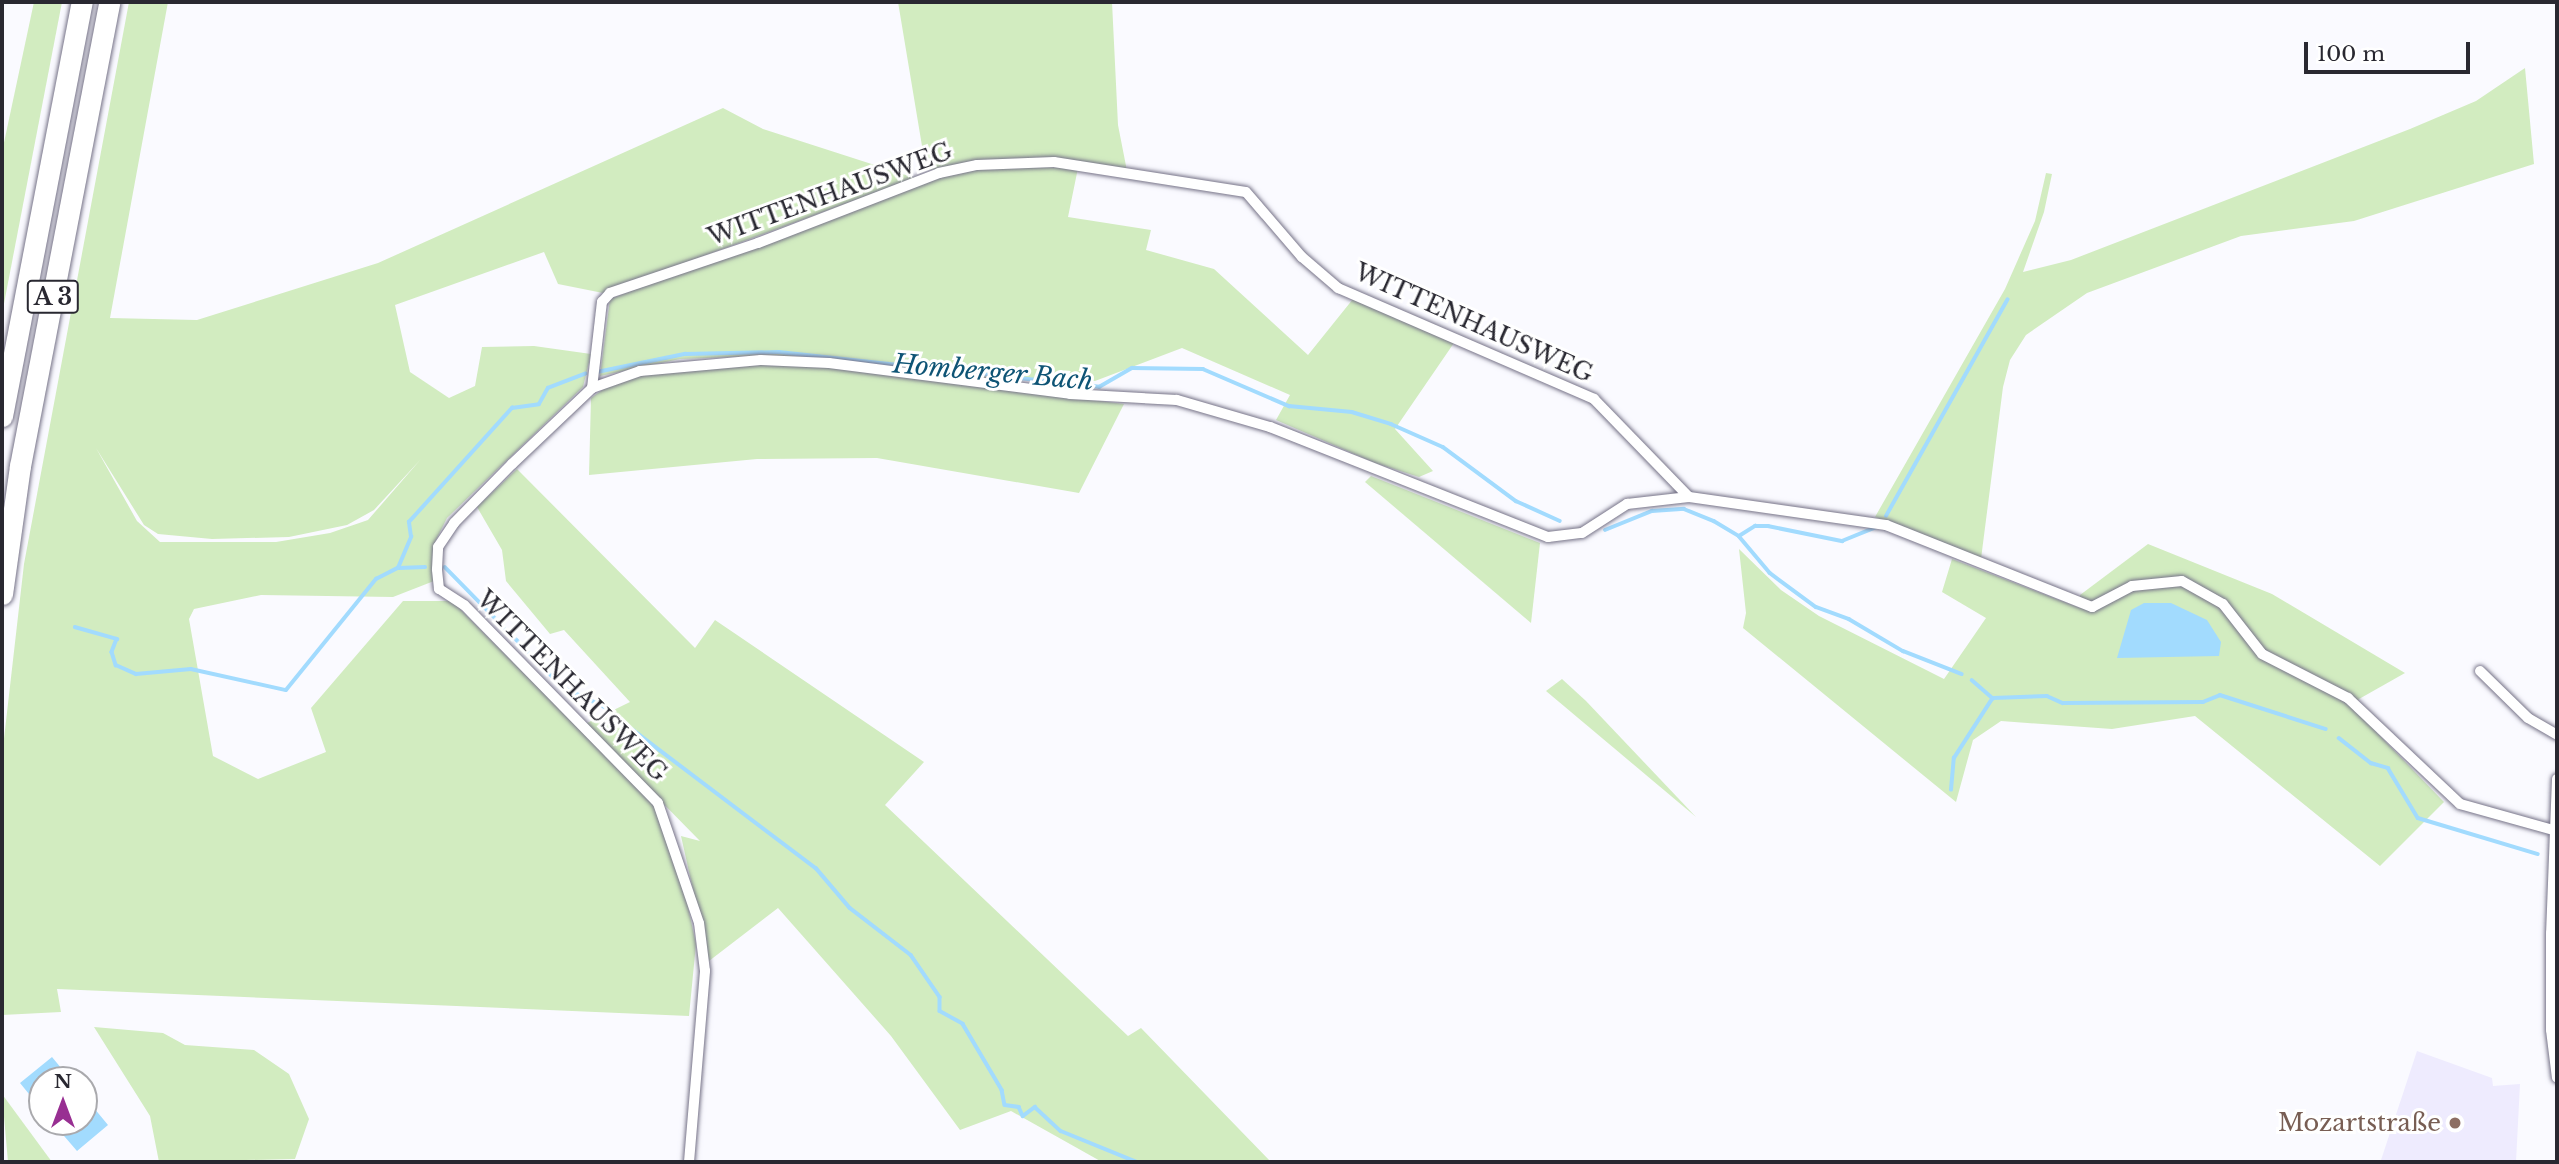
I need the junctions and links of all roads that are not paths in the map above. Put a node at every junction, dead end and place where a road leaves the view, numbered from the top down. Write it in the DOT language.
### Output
graph roads {
  1 [pos="82,2"];
  2 [pos="109,2"];
  3 [pos="592,388"];
  4 [pos="2,416"];
  5 [pos="1689,497"];
  6 [pos="2,594"];
  7 [pos="2480,671"];
  8 [pos="2557,735"];
  9 [pos="2557,779"];
  10 [pos="2557,831"];
  11 [pos="2554,963"];
  12 [pos="2557,1078"];
  13 [pos="689,1162"];
  1 -- 4 [label="highway, A 3"];
  2 -- 6 [label="highway, A 3"];
  3 -- 5 [label="street, WITTENHAUSWEG"];
  3 -- 5 [label="street, WITTENHAUSWEG"];
  3 -- 13 [label="street, WITTENHAUSWEG"];
  5 -- 10 [label="street, WITTENHAUSWEG"];
  7 -- 8 [label="street"];
  9 -- 10 [label="street"];
  10 -- 11 [label="street"];
  11 -- 12 [label="street"];
}
